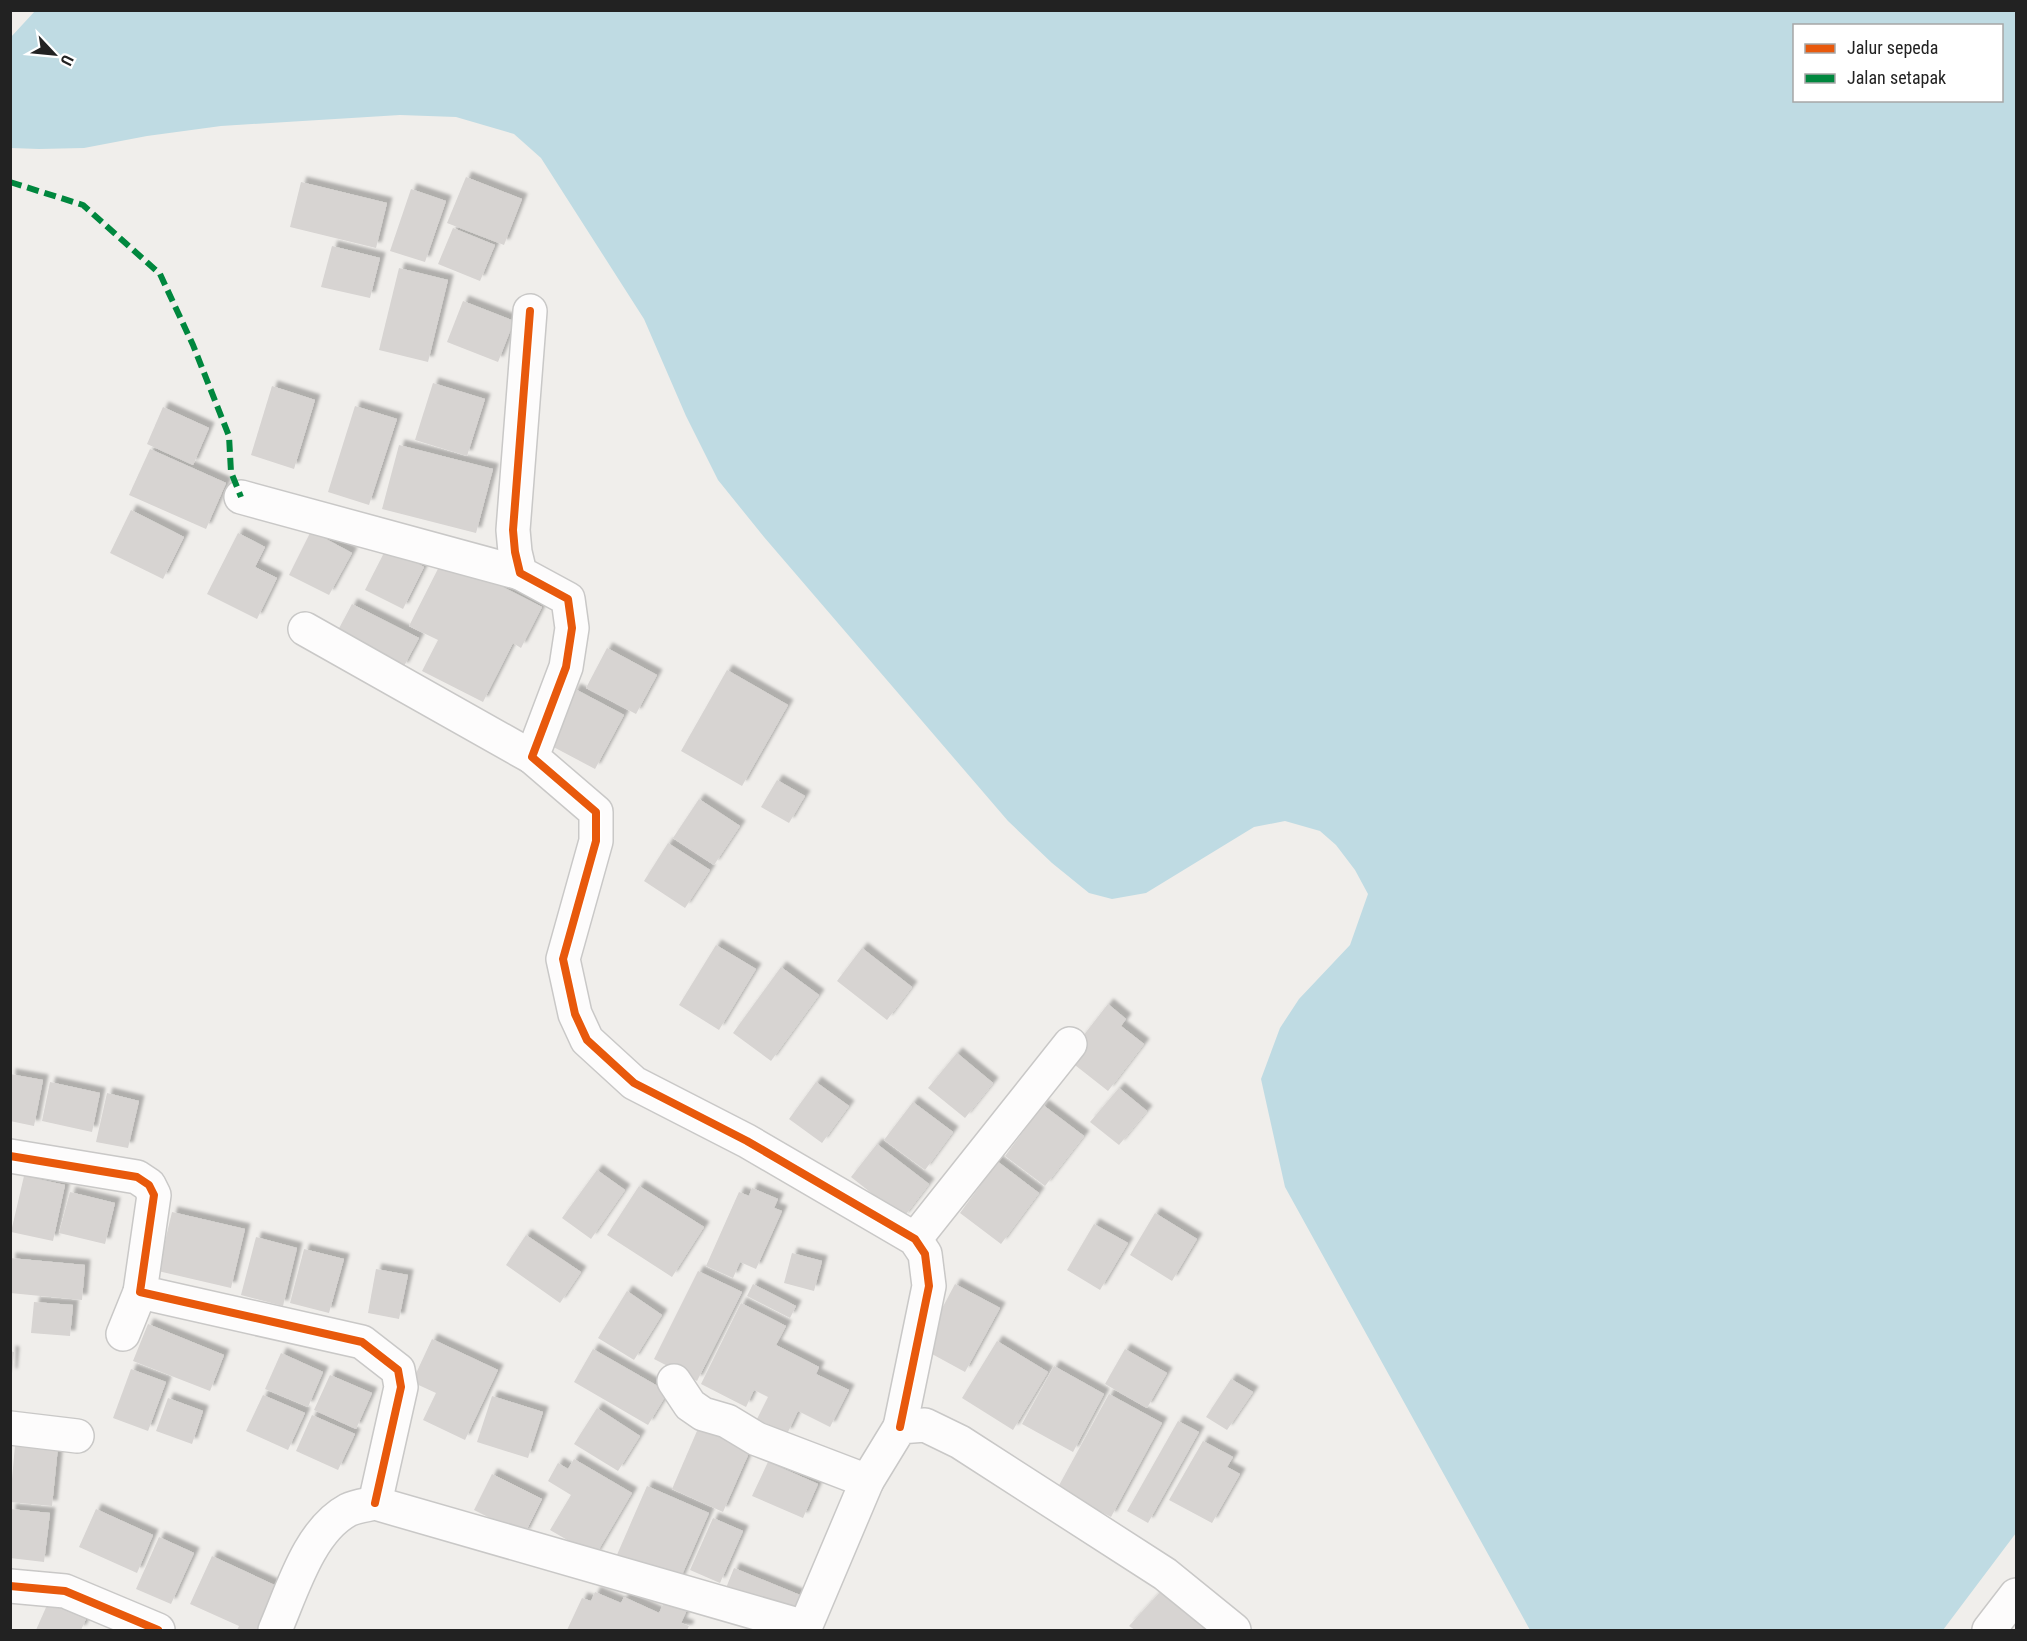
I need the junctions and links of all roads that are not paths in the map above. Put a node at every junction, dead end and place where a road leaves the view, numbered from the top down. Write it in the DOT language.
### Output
graph roads {
  1 [pos="530,311"];
  2 [pos="242,497"];
  3 [pos="520,573"];
  4 [pos="305,629"];
  5 [pos="532,757"];
  6 [pos="1070,1044"];
  7 [pos="10,1156"];
  8 [pos="915,1239"];
  9 [pos="140,1292"];
  10 [pos="123,1334"];
  11 [pos="674,1381"];
  12 [pos="900,1427"];
  13 [pos="10,1428"];
  14 [pos="77,1436"];
  15 [pos="867,1481"];
  16 [pos="375,1503"];
  17 [pos="10,1586"];
  18 [pos="2016,1595"];
  19 [pos="805,1629"];
  20 [pos="158,1630"];
  21 [pos="275,1630"];
  22 [pos="1234,1630"];
  23 [pos="1989,1630"];
  1 -- 3 [label="street"];
  2 -- 3 [label="street"];
  3 -- 5 [label="street"];
  4 -- 5 [label="street"];
  5 -- 8 [label="street"];
  6 -- 8 [label="street"];
  7 -- 9 [label="street"];
  8 -- 12 [label="street"];
  9 -- 10 [label="street"];
  9 -- 16 [label="street"];
  11 -- 15 [label="street"];
  12 -- 15 [label="street"];
  12 -- 22 [label="street"];
  13 -- 14 [label="street"];
  15 -- 19 [label="street"];
  16 -- 19 [label="street"];
  16 -- 21 [label="street"];
  17 -- 20 [label="street"];
  18 -- 23 [label="street"];
}
